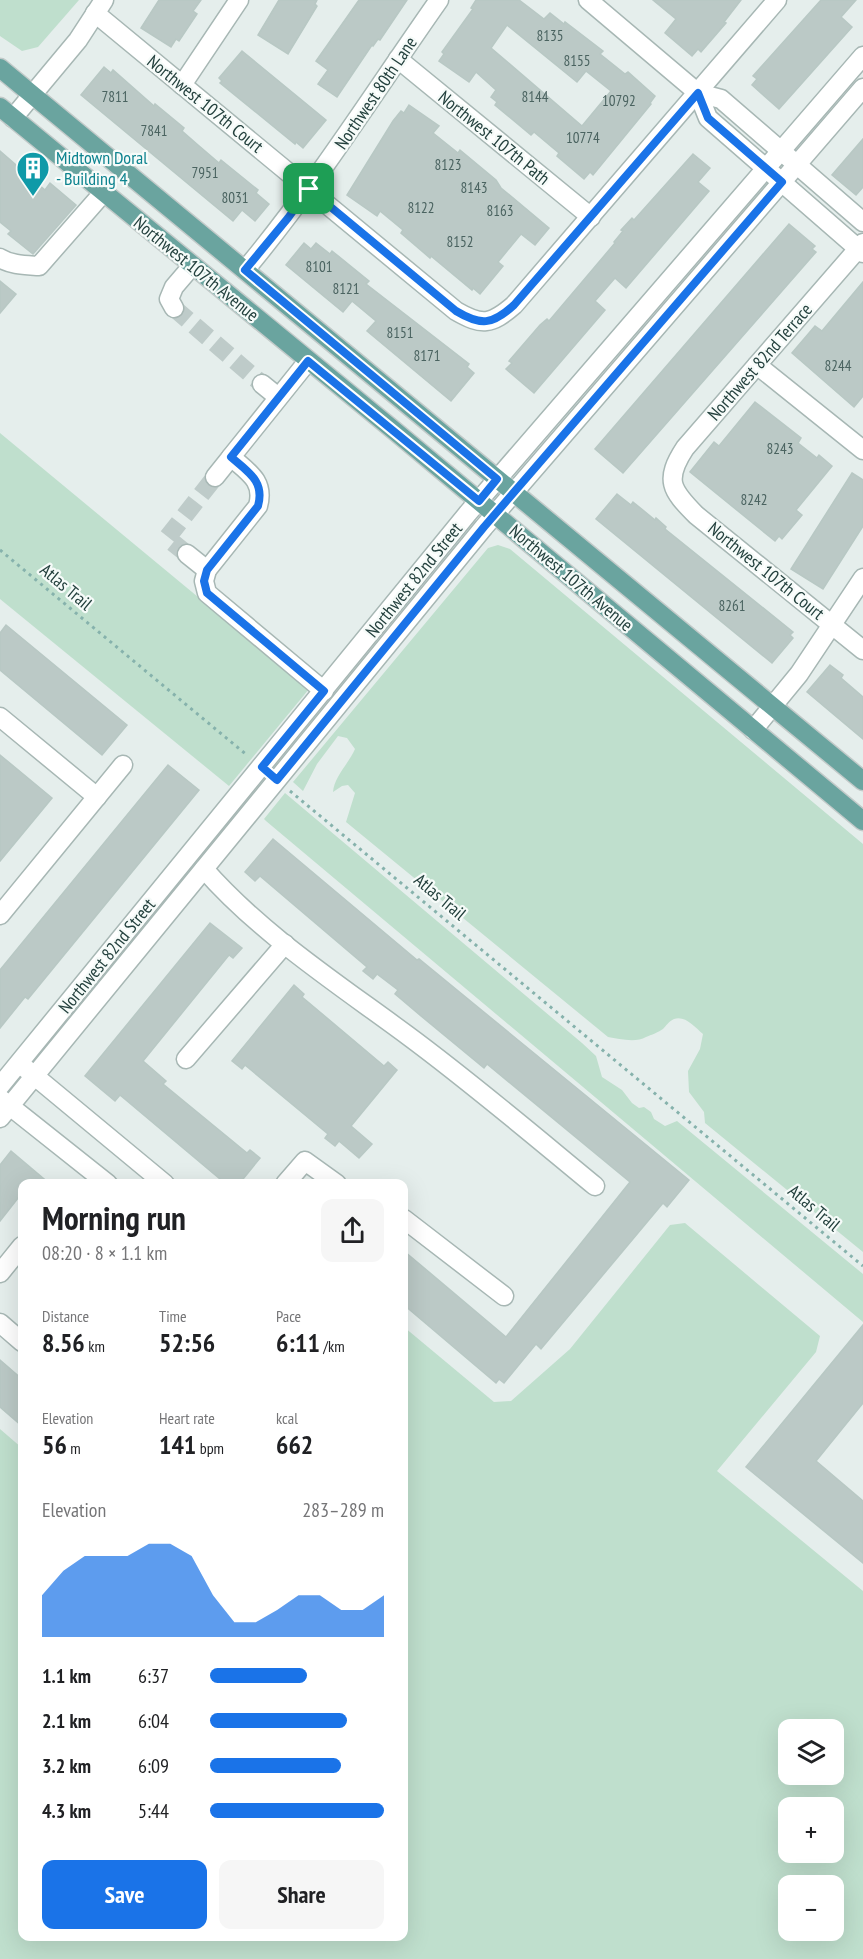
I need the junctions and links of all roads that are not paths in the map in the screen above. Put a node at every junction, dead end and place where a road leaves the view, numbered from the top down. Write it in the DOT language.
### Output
graph roads {
  1 [pos="238,0"];
  2 [pos="439,0"];
  3 [pos="588,0"];
  4 [pos="777,0"];
  5 [pos="99,7"];
  6 [pos="863,56"];
  7 [pos="398,60"];
  8 [pos="0,68"];
  9 [pos="182,85"];
  10 [pos="863,88"];
  11 [pos="698,93"];
  12 [pos="33,96"];
  13 [pos="7,113"];
  14 [pos="781,150"];
  15 [pos="797,164"];
  16 [pos="765,168"];
  17 [pos="782,182"];
  18 [pos="309,189"];
  19 [pos="103,193"];
  20 [pos="591,217"];
  21 [pos="863,222"];
  22 [pos="861,248"];
  23 [pos="0,258"];
  24 [pos="192,266"];
  25 [pos="245,270"];
  26 [pos="174,308"];
  27 [pos="308,361"];
  28 [pos="757,365"];
  29 [pos="262,384"];
  30 [pos="278,397"];
  31 [pos="863,450"];
  32 [pos="231,457"];
  33 [pos="215,477"];
  34 [pos="497,479"];
  35 [pos="673,488"];
  36 [pos="514,494"];
  37 [pos="479,501"];
  38 [pos="495,515"];
  39 [pos="187,554"];
  40 [pos="207,570"];
  41 [pos="863,578"];
  42 [pos="833,625"];
  43 [pos="863,650"];
  44 [pos="324,691"];
  45 [pos="773,707"];
  46 [pos="0,717"];
  47 [pos="753,730"];
  48 [pos="123,765"];
  49 [pos="863,781"];
  50 [pos="97,797"];
  51 [pos="863,821"];
  52 [pos="204,869"];
  53 [pos="0,915"];
  54 [pos="285,944"];
  55 [pos="186,1059"];
  56 [pos="19,1063"];
  57 [pos="34,1076"];
  58 [pos="0,1086"];
  59 [pos="3,1107"];
  60 [pos="101,1179"];
  61 [pos="159,1179"];
  62 [pos="289,1179"];
  63 [pos="330,1179"];
  64 [pos="595,1186"];
  65 [pos="408,1222"];
  66 [pos="18,1251"];
  67 [pos="0,1273"];
  68 [pos="504,1296"];
  69 [pos="0,1323"];
  70 [pos="18,1339"];
  1 -- 9 [label="street"];
  2 -- 7 [label="street, Northwest 80th Lane"];
  3 -- 11 [label="street"];
  4 -- 11 [label="street"];
  5 -- 9 [label="street, Northwest 107th Court"];
  5 -- 12 [label="street"];
  6 -- 14 [label="street, Northwest 82nd Street"];
  7 -- 18 [label="street, Northwest 80th Lane"];
  7 -- 20 [label="street, Northwest 107th Path"];
  8 -- 12 [label="main road, Northwest 107th Avenue"];
  9 -- 18 [label="street, Northwest 107th Court"];
  10 -- 15 [label="street, Northwest 82nd Street"];
  11 -- 14 [label="street"];
  11 -- 16 [label="street"];
  11 -- 20 [label="street"];
  12 -- 13 [label="street"];
  12 -- 25 [label="main road, Northwest 107th Avenue"];
  13 -- 19 [label="main road, Northwest 107th Avenue"];
  14 -- 15 [label="street"];
  14 -- 16 [label="street, Northwest 82nd Street"];
  15 -- 17 [label="street, Northwest 82nd Street"];
  15 -- 21 [label="street"];
  16 -- 17 [label="street"];
  16 -- 34 [label="street, Northwest 82nd Street"];
  17 -- 22 [label="street"];
  17 -- 36 [label="street, Northwest 82nd Street"];
  18 -- 20 [label="street, Northwest 107th Court"];
  18 -- 25 [label="street, Northwest 80th Lane"];
  19 -- 23 [label="street"];
  19 -- 24 [label="main road, Northwest 107th Avenue"];
  22 -- 28 [label="street, Northwest 82nd Terrace"];
  24 -- 26 [label="street"];
  24 -- 27 [label="main road, Northwest 107th Avenue"];
  25 -- 34 [label="main road, Northwest 107th Avenue"];
  27 -- 30 [label="street"];
  27 -- 37 [label="main road, Northwest 107th Avenue"];
  28 -- 31 [label="street"];
  28 -- 35 [label="street, Northwest 82nd Terrace"];
  29 -- 30 [label="street"];
  30 -- 32 [label="street"];
  32 -- 33 [label="street"];
  32 -- 40 [label="street"];
  34 -- 36 [label="main road, Northwest 107th Avenue"];
  34 -- 37 [label="street, Northwest 82nd Street"];
  35 -- 42 [label="street, Northwest 107th Court"];
  36 -- 38 [label="street, Northwest 82nd Street"];
  36 -- 45 [label="main road, Northwest 107th Avenue"];
  37 -- 38 [label="main road, Northwest 107th Avenue"];
  37 -- 44 [label="street, Northwest 82nd Street"];
  38 -- 47 [label="main road, Northwest 107th Avenue"];
  38 -- 52 [label="street, Northwest 82nd Street"];
  39 -- 40 [label="street"];
  40 -- 44 [label="street"];
  41 -- 42 [label="street"];
  42 -- 43 [label="street, Northwest 107th Court"];
  42 -- 45 [label="street"];
  44 -- 56 [label="street, Northwest 82nd Street"];
  45 -- 47 [label="street"];
  45 -- 49 [label="main road, Northwest 107th Avenue"];
  46 -- 50 [label="street"];
  47 -- 51 [label="main road, Northwest 107th Avenue"];
  48 -- 50 [label="street"];
  50 -- 53 [label="street"];
  52 -- 54 [label="street"];
  52 -- 57 [label="street, Northwest 82nd Street"];
  54 -- 55 [label="street"];
  54 -- 64 [label="street"];
  56 -- 57 [label="street"];
  56 -- 58 [label="street, Northwest 82nd Street"];
  57 -- 59 [label="street, Northwest 82nd Street"];
  57 -- 61 [label="street"];
  59 -- 60 [label="street"];
  62 -- 63 [label="street"];
  65 -- 68 [label="street"];
  66 -- 67 [label="street"];
  69 -- 70 [label="street"];
}
